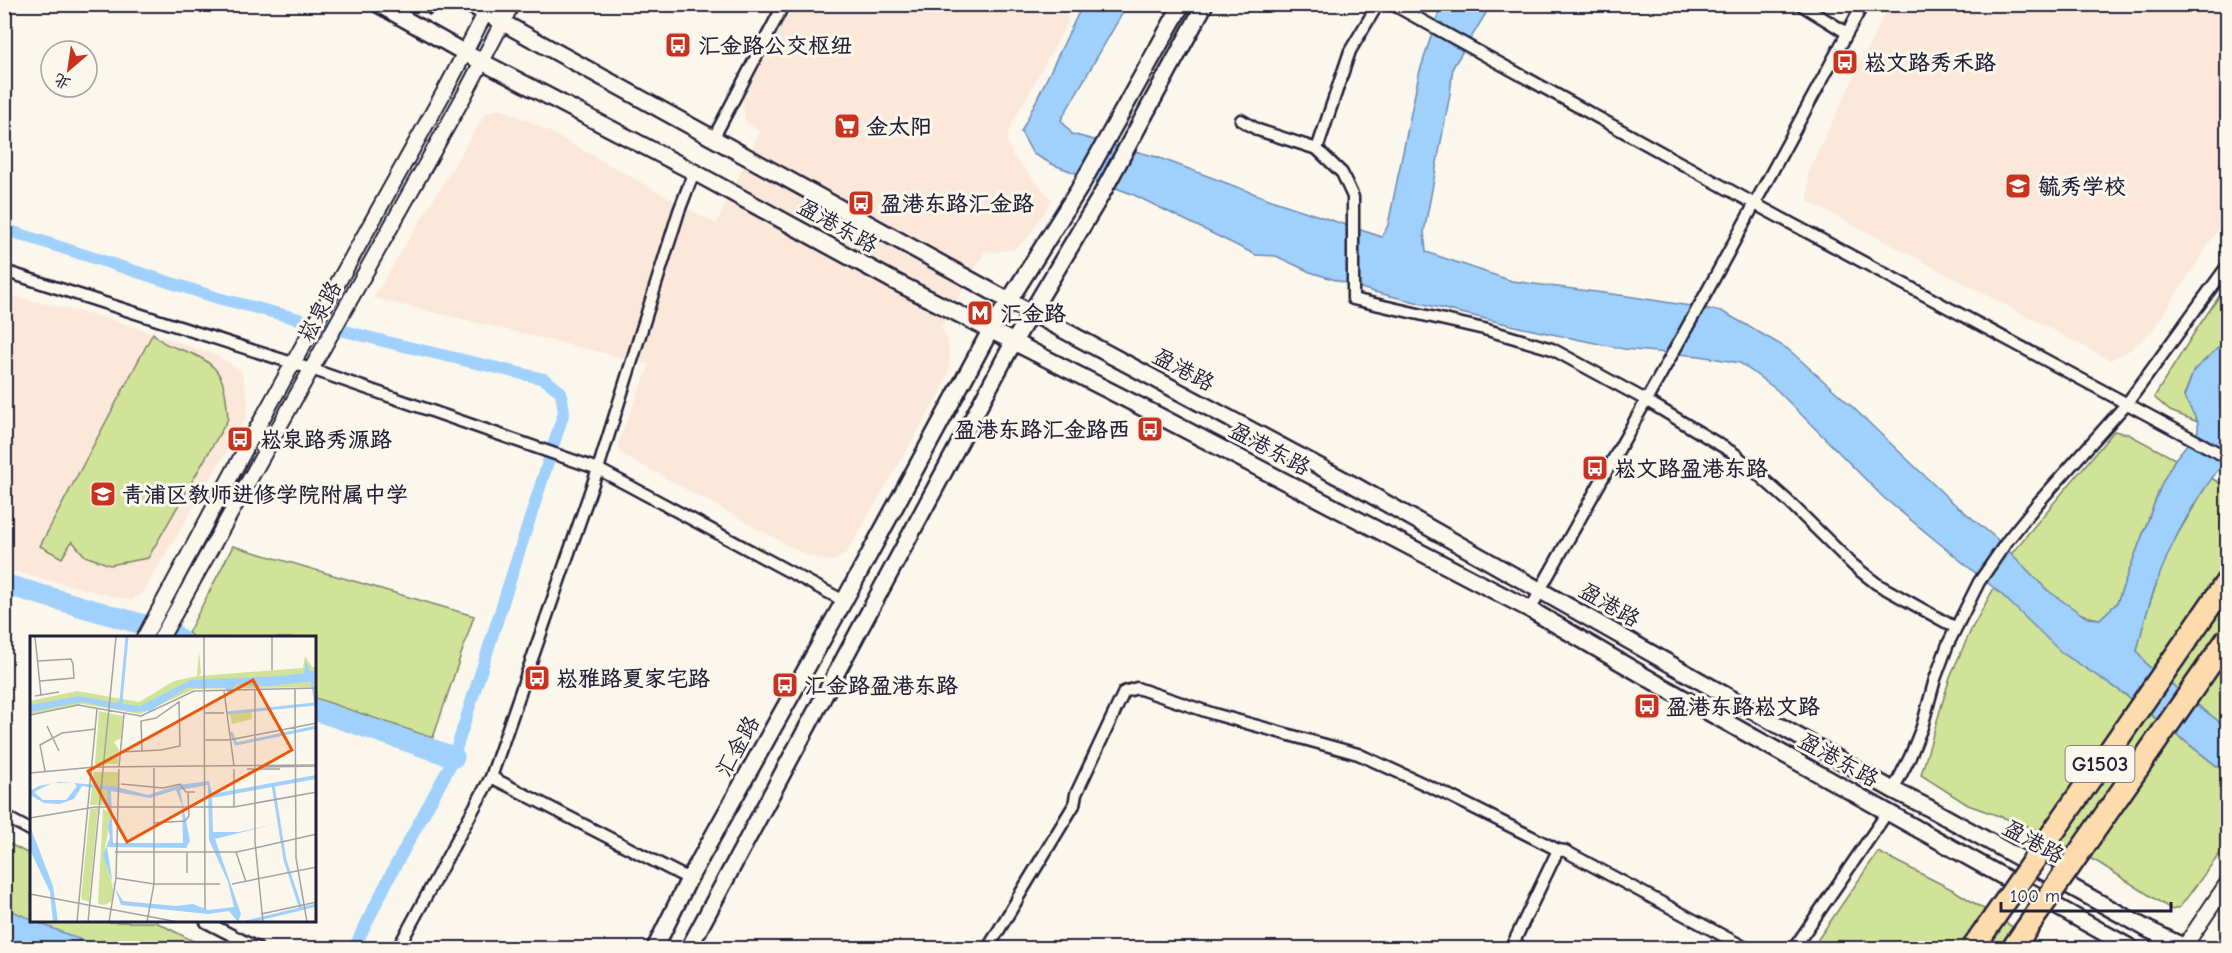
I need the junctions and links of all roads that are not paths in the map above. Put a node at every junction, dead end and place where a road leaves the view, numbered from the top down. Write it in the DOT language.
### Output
graph roads {
  1 [pos="378,4"];
  2 [pos="469,4"];
  3 [pos="512,4"];
  4 [pos="784,4"];
  5 [pos="1182,4"];
  6 [pos="1205,4"];
  7 [pos="1378,4"];
  8 [pos="1392,4"];
  9 [pos="1800,4"];
  10 [pos="1863,4"];
  11 [pos="487,9"];
  12 [pos="503,23"];
  13 [pos="1847,33"];
  14 [pos="465,53"];
  15 [pos="482,62"];
  16 [pos="1241,120"];
  17 [pos="713,140"];
  18 [pos="1317,149"];
  19 [pos="694,172"];
  20 [pos="1753,203"];
  21 [pos="2228,265"];
  22 [pos="4,271"];
  23 [pos="1009,301"];
  24 [pos="1031,312"];
  25 [pos="990,331"];
  26 [pos="1014,343"];
  27 [pos="294,363"];
  28 [pos="311,369"];
  29 [pos="1646,401"];
  30 [pos="2128,402"];
  31 [pos="2228,458"];
  32 [pos="598,469"];
  33 [pos="2228,580"];
  34 [pos="1540,590"];
  35 [pos="844,602"];
  36 [pos="1532,610"];
  37 [pos="1956,628"];
  38 [pos="145,636"];
  39 [pos="163,636"];
  40 [pos="2228,638"];
  41 [pos="491,777"];
  42 [pos="1893,790"];
  43 [pos="1887,813"];
  44 [pos="4,816"];
  45 [pos="30,830"];
  46 [pos="1558,850"];
  47 [pos="689,879"];
  48 [pos="2228,882"];
  49 [pos="210,923"];
  50 [pos="257,948"];
  51 [pos="398,948"];
  52 [pos="655,948"];
  53 [pos="689,948"];
  54 [pos="988,948"];
  55 [pos="1511,948"];
  56 [pos="1746,948"];
  57 [pos="1794,948"];
  58 [pos="1973,948"];
  59 [pos="2013,948"];
  60 [pos="2131,948"];
  61 [pos="2184,948"];
  1 -- 14 [label="main road, 盈港东路"];
  2 -- 11 [label="main road, 盈港东路"];
  3 -- 12 [label="street, 崧泉路"];
  4 -- 17 [label="street"];
  5 -- 23 [label="main road, 汇金路"];
  6 -- 24 [label="main road"];
  7 -- 18 [label="street"];
  8 -- 20 [label="street"];
  9 -- 13 [label="street"];
  10 -- 13 [label="street"];
  11 -- 12 [label="main road, 盈港东路"];
  11 -- 14 [label="street, 崧泉路"];
  12 -- 15 [label="street, 崧泉路"];
  12 -- 17 [label="main road, 盈港东路"];
  13 -- 20 [label="street"];
  14 -- 15 [label="main road, 盈港东路"];
  14 -- 27 [label="street, 崧泉路"];
  15 -- 19 [label="main road, 盈港东路"];
  15 -- 28 [label="street, 崧泉路"];
  16 -- 18 [label="street"];
  17 -- 23 [label="main road, 盈港东路"];
  18 -- 29 [label="street"];
  19 -- 25 [label="main road, 盈港东路"];
  19 -- 32 [label="street"];
  20 -- 29 [label="street"];
  20 -- 30 [label="street"];
  21 -- 30 [label="street"];
  22 -- 27 [label="street"];
  23 -- 24 [label="main road, 盈港路"];
  23 -- 25 [label="main road, 汇金路"];
  24 -- 26 [label="main road"];
  24 -- 34 [label="main road, 盈港路"];
  25 -- 26 [label="main road, 盈港东路"];
  25 -- 35 [label="main road, 汇金路"];
  26 -- 36 [label="main road, 盈港东路"];
  26 -- 53 [label="main road"];
  27 -- 28 [label="street"];
  27 -- 38 [label="street, 崧泉路"];
  28 -- 32 [label="street"];
  28 -- 39 [label="street, 崧泉路"];
  29 -- 34 [label="street"];
  29 -- 37 [label="street"];
  30 -- 31 [label="street"];
  30 -- 37 [label="street"];
  32 -- 35 [label="street"];
  32 -- 41 [label="street"];
  33 -- 58 [label="highway, G1503, bridge"];
  34 -- 36 [label="street"];
  34 -- 42 [label="main road, 盈港路"];
  35 -- 47 [label="main road, 汇金路"];
  36 -- 43 [label="main road, 盈港东路"];
  37 -- 42 [label="street"];
  40 -- 59 [label="highway, G1503, bridge"];
  41 -- 47 [label="street"];
  41 -- 51 [label="street"];
  42 -- 61 [label="main road, 盈港路"];
  43 -- 57 [label="street"];
  43 -- 60 [label="main road, 盈港东路"];
  44 -- 45 [label="street"];
  46 -- 54 [label="street"];
  46 -- 55 [label="street"];
  46 -- 56 [label="street"];
  47 -- 52 [label="main road, 汇金路"];
  48 -- 61 [label="street"];
  49 -- 50 [label="street"];
}
